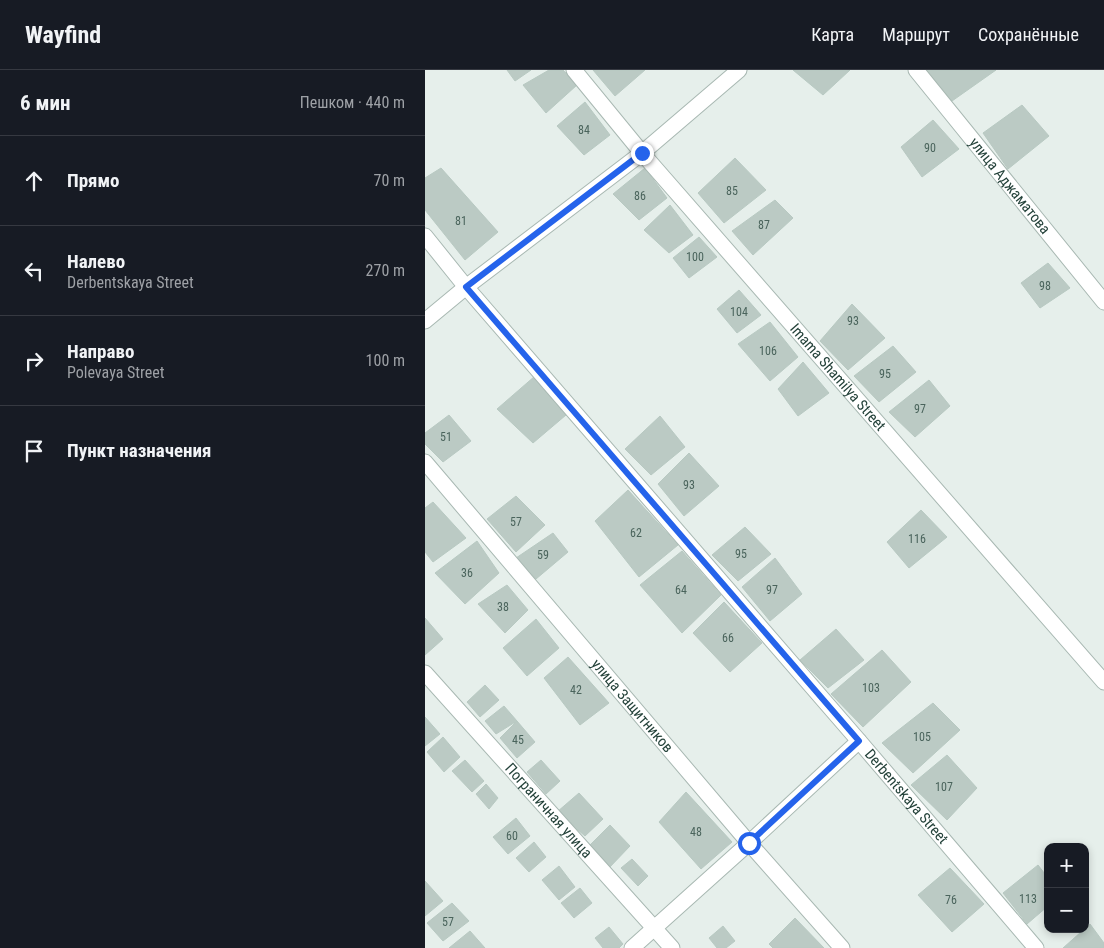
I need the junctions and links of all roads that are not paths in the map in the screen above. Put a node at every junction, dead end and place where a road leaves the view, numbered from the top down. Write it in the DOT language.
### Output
graph roads {
  1 [pos="574,70"];
  2 [pos="739,70"];
  3 [pos="916,70"];
  4 [pos="642,153"];
  5 [pos="425,236"];
  6 [pos="466,287"];
  7 [pos="1104,302"];
  8 [pos="425,321"];
  9 [pos="425,462"];
  10 [pos="425,672"];
  11 [pos="1104,682"];
  12 [pos="859,741"];
  13 [pos="749,843"];
  14 [pos="654,928"];
  15 [pos="632,948"];
  16 [pos="672,948"];
  17 [pos="842,948"];
  18 [pos="1036,948"];
  1 -- 4 [label="street, Imama Shamilya Street"];
  2 -- 4 [label="street"];
  3 -- 7 [label="street, улица Аджаматова"];
  4 -- 6 [label="street"];
  4 -- 11 [label="street, Imama Shamilya Street"];
  5 -- 6 [label="street, Derbentskaya Street"];
  6 -- 8 [label="street"];
  6 -- 12 [label="street, Derbentskaya Street"];
  9 -- 13 [label="street, улица Защитников"];
  10 -- 14 [label="street, Пограничная улица"];
  12 -- 13 [label="street"];
  12 -- 18 [label="street, Derbentskaya Street"];
  13 -- 14 [label="street"];
  13 -- 17 [label="street, улица Защитников"];
  14 -- 15 [label="street"];
  14 -- 16 [label="street, Пограничная улица"];
}
